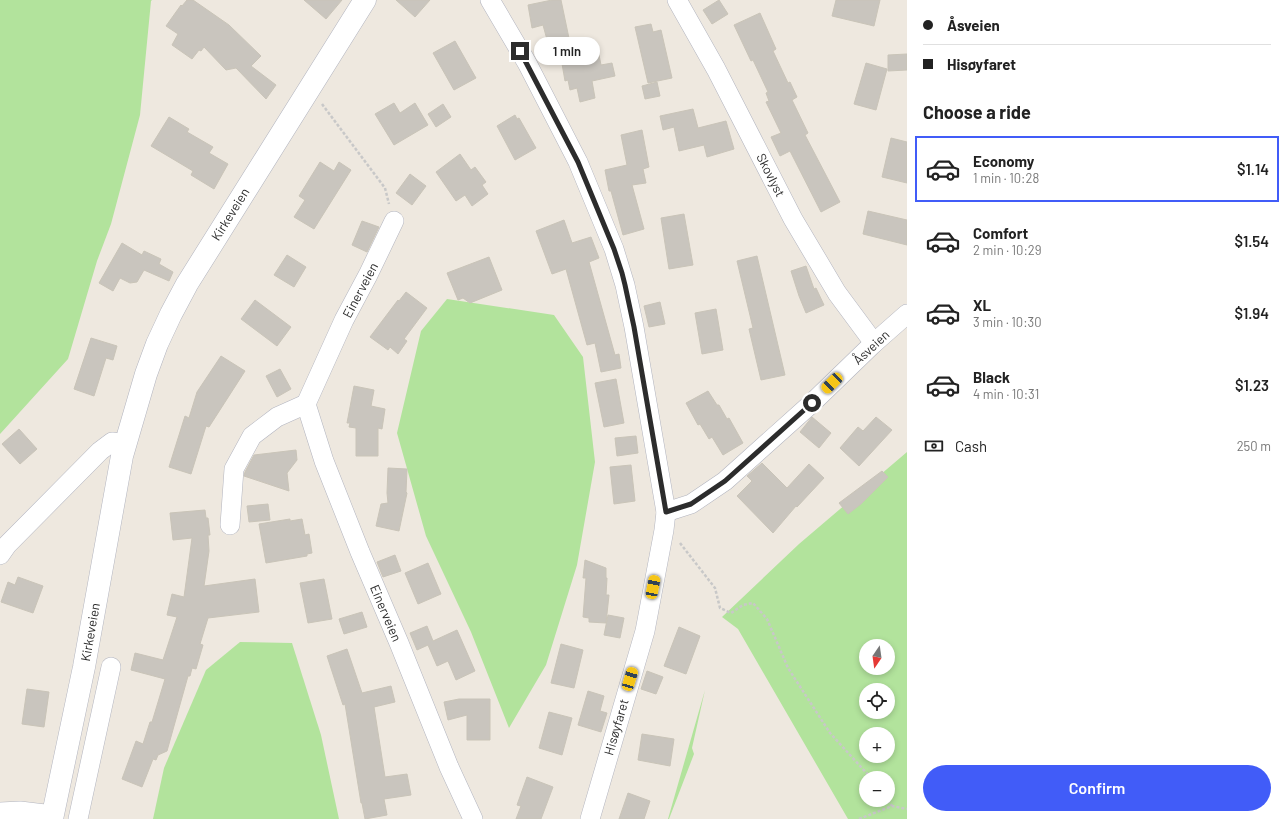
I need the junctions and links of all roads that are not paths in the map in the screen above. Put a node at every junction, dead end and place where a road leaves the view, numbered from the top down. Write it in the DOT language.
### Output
graph roads {
  1 [pos="365,0"];
  2 [pos="490,0"];
  3 [pos="677,0"];
  4 [pos="394,222"];
  5 [pos="907,314"];
  6 [pos="874,344"];
  7 [pos="306,404"];
  8 [pos="126,444"];
  9 [pos="665,521"];
  10 [pos="230,525"];
  11 [pos="0,555"];
  12 [pos="111,667"];
  13 [pos="0,812"];
  14 [pos="52,817"];
  15 [pos="78,819"];
  16 [pos="473,819"];
  17 [pos="590,819"];
  1 -- 8 [label="main road, Kirkeveien"];
  2 -- 9 [label="street, Hisøyfaret"];
  3 -- 6 [label="street, Skovlyst"];
  4 -- 7 [label="street, Einerveien"];
  5 -- 6 [label="street, Åsveien"];
  6 -- 9 [label="street, Åsveien"];
  7 -- 10 [label="street"];
  7 -- 16 [label="street, Einerveien"];
  8 -- 11 [label="street"];
  8 -- 14 [label="main road, Kirkeveien"];
  9 -- 17 [label="street, Hisøyfaret"];
  12 -- 15 [label="street"];
  13 -- 14 [label="street"];
}
